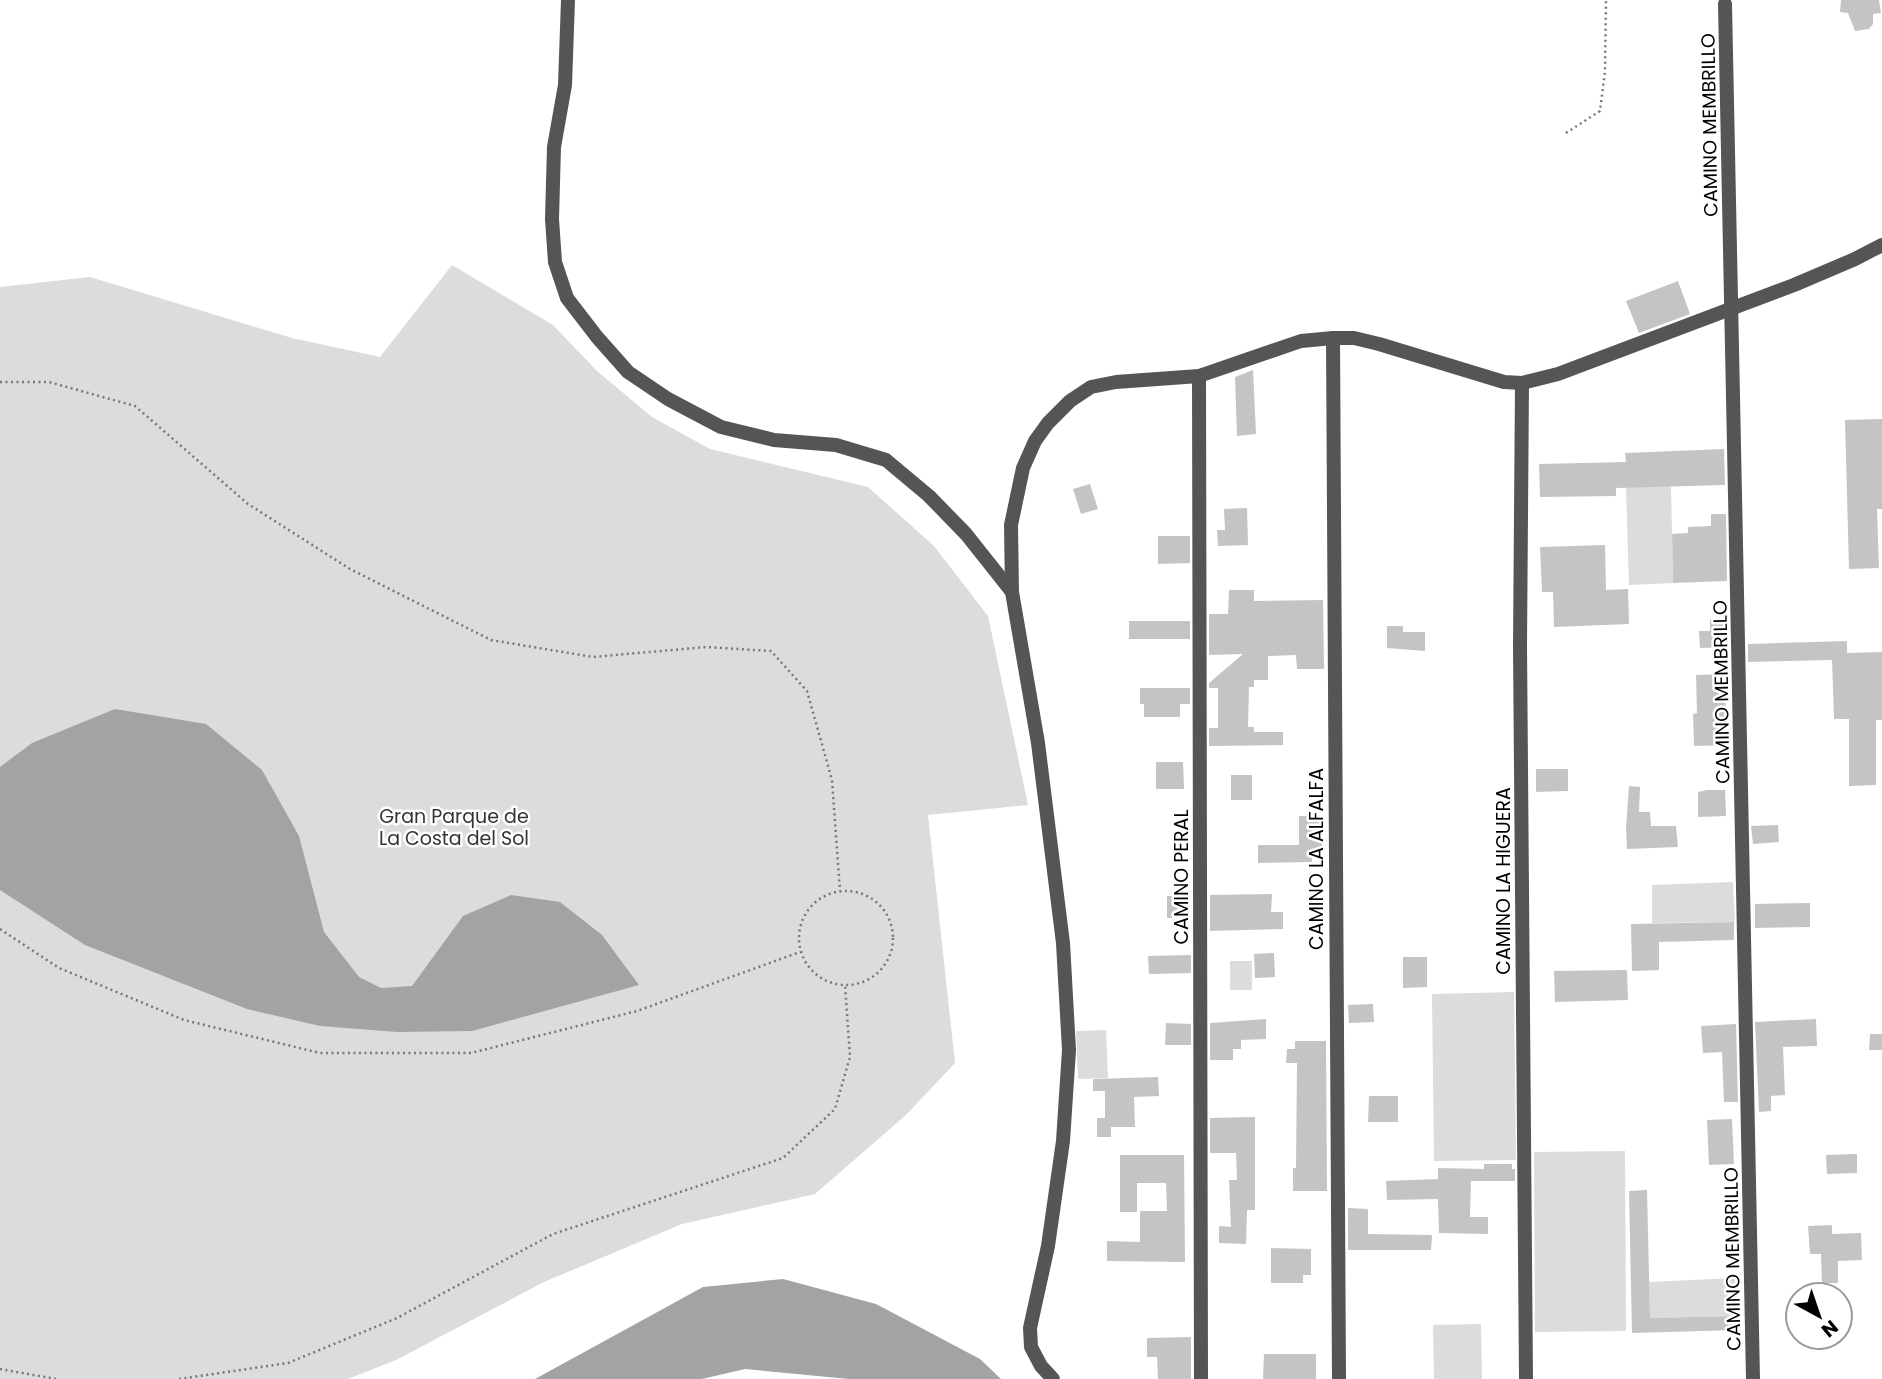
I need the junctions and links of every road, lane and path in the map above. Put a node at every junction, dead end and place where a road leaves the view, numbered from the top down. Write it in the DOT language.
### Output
graph roads {
  1 [pos="568,0"];
  2 [pos="1606,0"];
  3 [pos="1725,4"];
  4 [pos="1566,133"];
  5 [pos="1882,245"];
  6 [pos="1732,307"];
  7 [pos="1333,338"];
  8 [pos="1199,376"];
  9 [pos="0,382"];
  10 [pos="1522,383"];
  11 [pos="1012,592"];
  12 [pos="840,891"];
  13 [pos="0,929"];
  14 [pos="800,952"];
  15 [pos="845,985"];
  16 [pos="0,1369"];
  17 [pos="56,1379"];
  18 [pos="180,1379"];
  19 [pos="1053,1379"];
  20 [pos="1201,1379"];
  21 [pos="1339,1379"];
  22 [pos="1526,1379"];
  23 [pos="1753,1379"];
  1 -- 11 [label="street"];
  2 -- 4 [label="path"];
  3 -- 6 [label="street, CAMINO MEMBRILLO"];
  5 -- 6 [label="street"];
  6 -- 10 [label="street"];
  6 -- 23 [label="street, CAMINO MEMBRILLO"];
  7 -- 8 [label="street"];
  7 -- 10 [label="street"];
  7 -- 21 [label="street, CAMINO LA ALFALFA"];
  8 -- 11 [label="street"];
  8 -- 20 [label="street, CAMINO PERAL"];
  9 -- 12 [label="path"];
  10 -- 22 [label="street, CAMINO LA HIGUERA"];
  11 -- 19 [label="street"];
  12 -- 14 [label="path"];
  12 -- 15 [label="path"];
  13 -- 14 [label="path"];
  14 -- 15 [label="path"];
  15 -- 18 [label="path"];
  16 -- 17 [label="path"];
}
